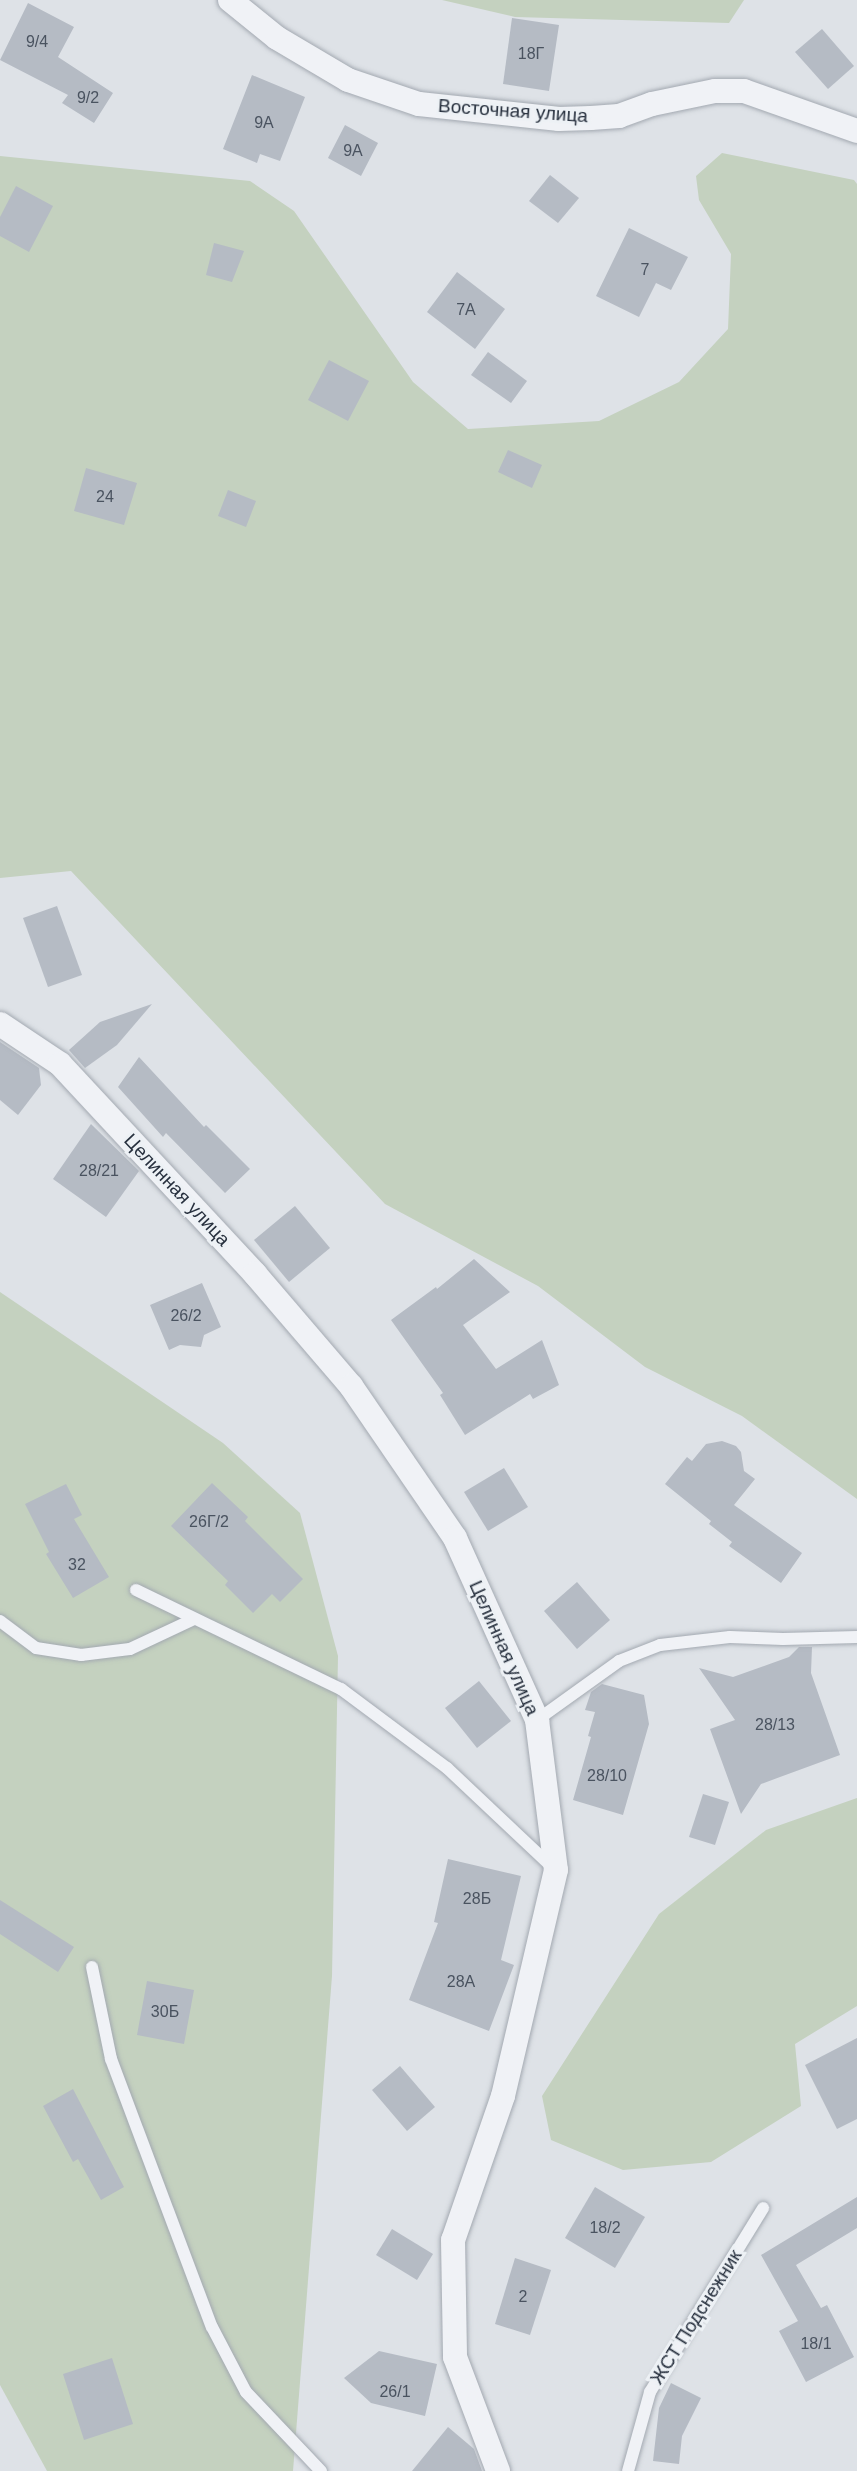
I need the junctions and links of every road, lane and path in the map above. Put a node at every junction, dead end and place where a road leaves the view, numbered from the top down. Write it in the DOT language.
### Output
graph roads {
  1 [pos="230,0"];
  2 [pos="857,131"];
  3 [pos="0,1024"];
  4 [pos="136,1590"];
  5 [pos="194,1619"];
  6 [pos="0,1621"];
  7 [pos="857,1637"];
  8 [pos="537,1720"];
  9 [pos="556,1870"];
  10 [pos="92,1967"];
  11 [pos="763,2208"];
  12 [pos="321,2471"];
  13 [pos="498,2471"];
  14 [pos="628,2471"];
  1 -- 2 [label="street, Восточная улица"];
  3 -- 8 [label="street, Целинная улица"];
  4 -- 5 [label="lane"];
  5 -- 6 [label="lane"];
  5 -- 9 [label="lane"];
  7 -- 8 [label="lane"];
  8 -- 9 [label="street, Целинная улица"];
  9 -- 13 [label="street, Целинная улица"];
  10 -- 12 [label="lane"];
  11 -- 14 [label="lane, ЖСТ Подснежник"];
}
